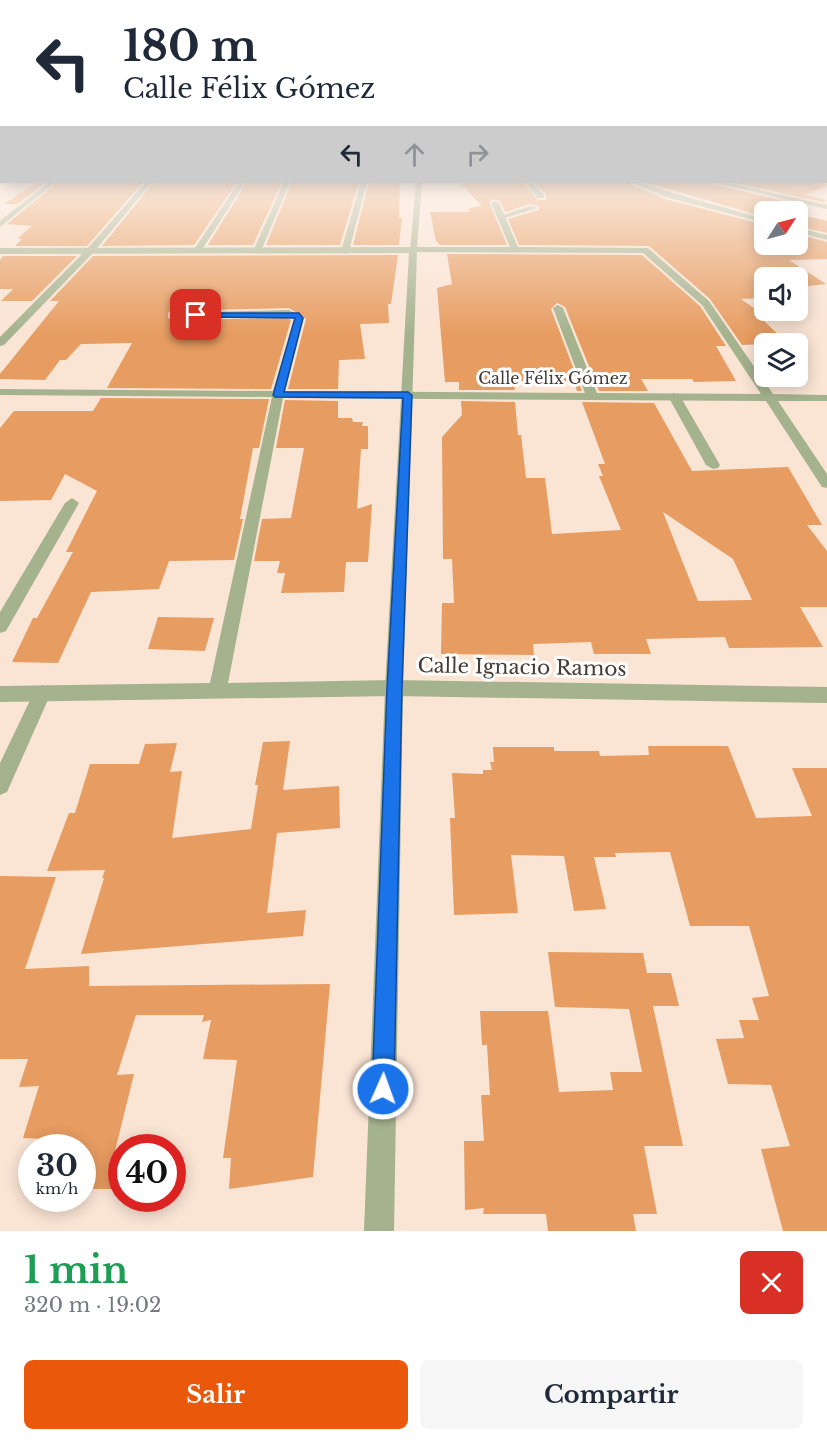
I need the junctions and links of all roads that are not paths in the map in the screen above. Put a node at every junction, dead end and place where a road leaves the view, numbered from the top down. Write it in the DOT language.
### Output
graph roads {
  1 [pos="117,219"];
  2 [pos="218,219"];
  3 [pos="271,219"];
  4 [pos="353,219"];
  5 [pos="416,219"];
  6 [pos="502,219"];
  7 [pos="808,233"];
  8 [pos="827,238"];
  9 [pos="90,250"];
  10 [pos="413,250"];
  11 [pos="515,250"];
  12 [pos="0,251"];
  13 [pos="197,251"];
  14 [pos="257,251"];
  15 [pos="345,251"];
  16 [pos="558,308"];
  17 [pos="173,315"];
  18 [pos="0,343"];
  19 [pos="0,392"];
  20 [pos="278,395"];
  21 [pos="408,395"];
  22 [pos="592,396"];
  23 [pos="674,396"];
  24 [pos="770,397"];
  25 [pos="827,398"];
  26 [pos="712,465"];
  27 [pos="827,484"];
  28 [pos="72,503"];
  29 [pos="0,626"];
  30 [pos="394,688"];
  31 [pos="217,692"];
  32 [pos="42,693"];
  33 [pos="0,694"];
  34 [pos="827,695"];
  35 [pos="0,785"];
  36 [pos="379,1231"];
  1 -- 9 [label="street"];
  2 -- 13 [label="street"];
  3 -- 14 [label="street"];
  4 -- 15 [label="street"];
  5 -- 10 [label="street"];
  6 -- 11 [label="street"];
  7 -- 8 [label="street"];
  9 -- 12 [label="street"];
  9 -- 13 [label="street"];
  9 -- 18 [label="street"];
  10 -- 11 [label="street"];
  10 -- 15 [label="street"];
  10 -- 21 [label="street"];
  11 -- 24 [label="street"];
  13 -- 14 [label="street"];
  14 -- 15 [label="street"];
  16 -- 22 [label="street"];
  17 -- 20 [label="street"];
  19 -- 20 [label="street, Calle Félix Gómez"];
  20 -- 21 [label="street, Calle Félix Gómez"];
  20 -- 31 [label="street"];
  21 -- 22 [label="street, Calle Félix Gómez"];
  21 -- 30 [label="street"];
  22 -- 23 [label="street, Calle Félix Gómez"];
  23 -- 24 [label="street, Calle Félix Gómez"];
  23 -- 26 [label="street"];
  24 -- 25 [label="street, Calle Félix Gómez"];
  24 -- 27 [label="street"];
  28 -- 29 [label="street"];
  30 -- 31 [label="street, Calle Ignacio Ramos"];
  30 -- 34 [label="street, Calle Ignacio Ramos"];
  30 -- 36 [label="street"];
  31 -- 32 [label="street, Calle Ignacio Ramos"];
  32 -- 33 [label="street, Calle Ignacio Ramos"];
  32 -- 35 [label="street"];
}
